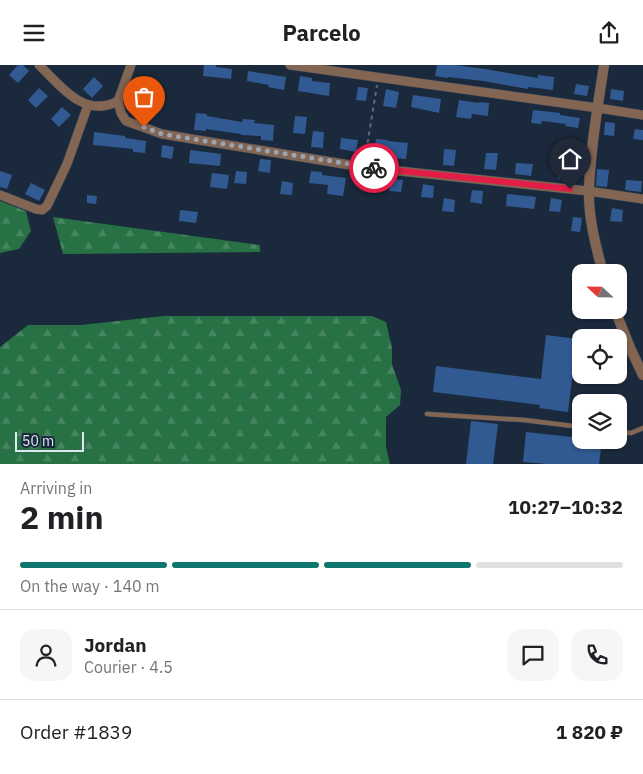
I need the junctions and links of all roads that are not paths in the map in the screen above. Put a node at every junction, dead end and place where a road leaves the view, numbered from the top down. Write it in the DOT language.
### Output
graph roads {
  1 [pos="39,65"];
  2 [pos="131,65"];
  3 [pos="290,65"];
  4 [pos="604,65"];
  5 [pos="118,101"];
  6 [pos="88,105"];
  7 [pos="598,108"];
  8 [pos="643,115"];
  9 [pos="588,191"];
  10 [pos="0,195"];
  11 [pos="643,199"];
  12 [pos="601,264"];
  13 [pos="619,319"];
  14 [pos="643,375"];
  15 [pos="427,414"];
  16 [pos="572,426"];
  17 [pos="643,428"];
  18 [pos="627,433"];
  1 -- 6 [label="street"];
  2 -- 5 [label="street"];
  3 -- 7 [label="street"];
  4 -- 7 [label="street"];
  5 -- 6 [label="street"];
  5 -- 9 [label="street"];
  6 -- 10 [label="street"];
  7 -- 8 [label="street"];
  7 -- 9 [label="street"];
  9 -- 11 [label="street"];
  9 -- 12 [label="street"];
  13 -- 14 [label="street"];
  15 -- 16 [label="lane"];
  17 -- 18 [label="lane"];
}
